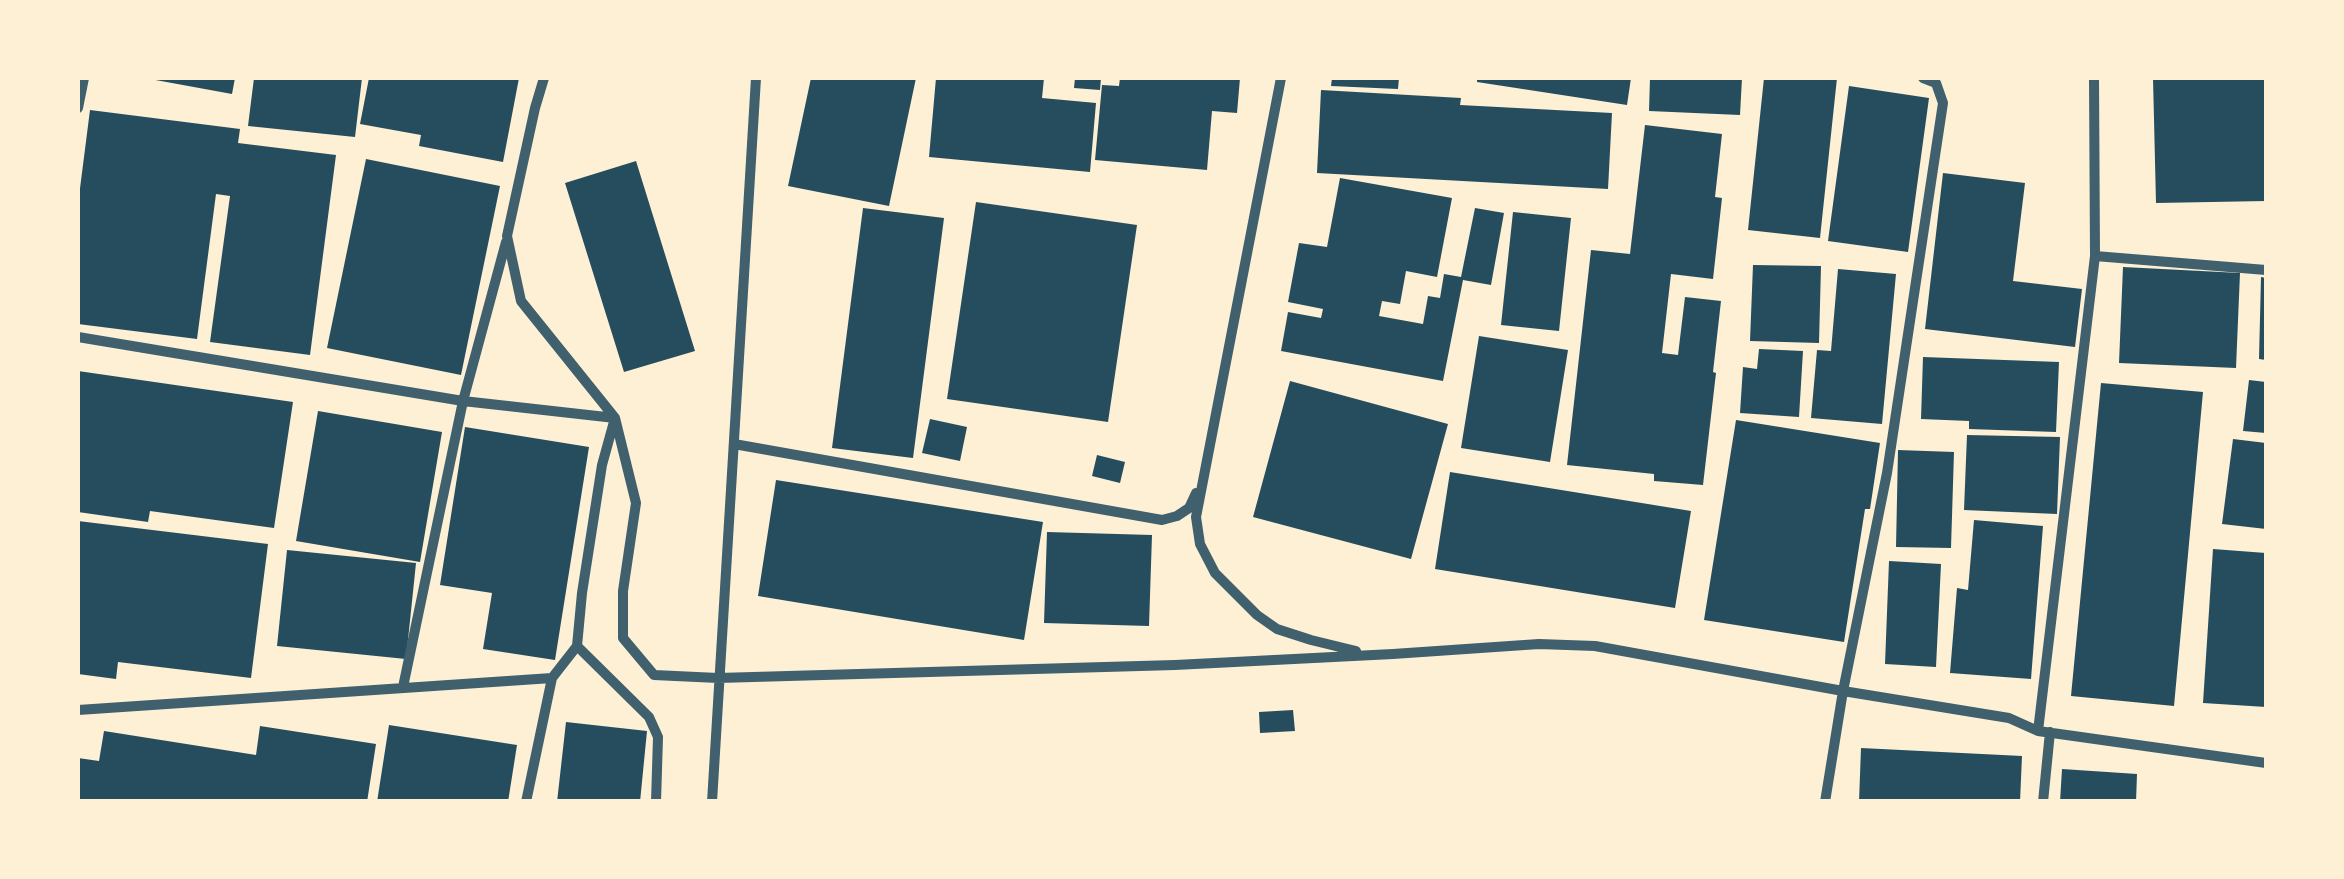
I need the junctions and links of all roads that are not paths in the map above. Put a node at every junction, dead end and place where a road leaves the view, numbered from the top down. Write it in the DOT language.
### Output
graph roads {
  1 [pos="84,78"];
  2 [pos="544,78"];
  3 [pos="756,78"];
  4 [pos="1281,78"];
  5 [pos="1923,78"];
  6 [pos="2094,78"];
  7 [pos="78,108"];
  8 [pos="507,236"];
  9 [pos="2096,256"];
  10 [pos="2266,270"];
  11 [pos="78,336"];
  12 [pos="463,401"];
  13 [pos="615,418"];
  14 [pos="734,444"];
  15 [pos="1202,483"];
  16 [pos="577,646"];
  17 [pos="1393,654"];
  18 [pos="552,678"];
  19 [pos="718,678"];
  20 [pos="403,688"];
  21 [pos="1843,691"];
  22 [pos="78,710"];
  23 [pos="2044,731"];
  24 [pos="2266,763"];
  25 [pos="526,802"];
  26 [pos="656,802"];
  27 [pos="712,802"];
  28 [pos="1825,802"];
  29 [pos="2043,802"];
  1 -- 7 [label="street"];
  2 -- 8 [label="street"];
  3 -- 14 [label="street"];
  4 -- 15 [label="street"];
  5 -- 21 [label="street"];
  6 -- 9 [label="street"];
  8 -- 12 [label="street"];
  8 -- 13 [label="street"];
  9 -- 10 [label="street"];
  9 -- 23 [label="street"];
  11 -- 12 [label="street"];
  12 -- 13 [label="street"];
  12 -- 20 [label="street"];
  13 -- 16 [label="street"];
  13 -- 19 [label="street"];
  14 -- 15 [label="street"];
  14 -- 19 [label="street"];
  15 -- 17 [label="street"];
  16 -- 18 [label="street"];
  16 -- 26 [label="street"];
  17 -- 19 [label="street"];
  17 -- 21 [label="street"];
  18 -- 20 [label="street"];
  18 -- 25 [label="street"];
  19 -- 27 [label="street"];
  20 -- 22 [label="street"];
  21 -- 23 [label="street"];
  21 -- 28 [label="street"];
  23 -- 24 [label="street"];
  23 -- 29 [label="street"];
}
